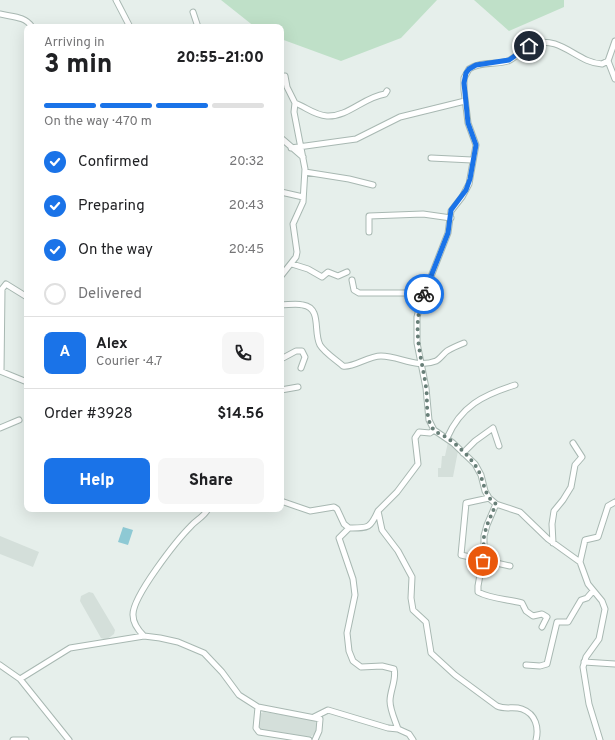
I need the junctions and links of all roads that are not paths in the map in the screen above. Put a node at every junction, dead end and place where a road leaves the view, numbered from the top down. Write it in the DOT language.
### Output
graph roads {
  1 [pos="116,0"];
  2 [pos="193,12"];
  3 [pos="0,14"];
  4 [pos="30,24"];
  5 [pos="128,24"];
  6 [pos="197,24"];
  7 [pos="615,41"];
  8 [pos="608,61"];
  9 [pos="285,76"];
  10 [pos="615,80"];
  11 [pos="387,91"];
  12 [pos="465,101"];
  13 [pos="295,103"];
  14 [pos="284,141"];
  15 [pos="301,146"];
  16 [pos="291,148"];
  17 [pos="303,157"];
  18 [pos="430,158"];
  19 [pos="472,160"];
  20 [pos="305,172"];
  21 [pos="373,185"];
  22 [pos="284,193"];
  23 [pos="303,198"];
  24 [pos="451,218"];
  25 [pos="369,232"];
  26 [pos="292,264"];
  27 [pos="347,272"];
  28 [pos="284,273"];
  29 [pos="352,280"];
  30 [pos="424,293"];
  31 [pos="24,295"];
  32 [pos="284,305"];
  33 [pos="464,343"];
  34 [pos="284,357"];
  35 [pos="422,365"];
  36 [pos="302,368"];
  37 [pos="0,371"];
  38 [pos="24,381"];
  39 [pos="515,385"];
  40 [pos="298,387"];
  41 [pos="284,389"];
  42 [pos="19,420"];
  43 [pos="0,428"];
  44 [pos="434,430"];
  45 [pos="447,438"];
  46 [pos="573,442"];
  47 [pos="499,446"];
  48 [pos="463,453"];
  49 [pos="489,498"];
  50 [pos="284,502"];
  51 [pos="615,502"];
  52 [pos="496,504"];
  53 [pos="378,511"];
  54 [pos="207,512"];
  55 [pos="349,528"];
  56 [pos="553,543"];
  57 [pos="483,561"];
  58 [pos="580,562"];
  59 [pos="510,566"];
  60 [pos="593,591"];
  61 [pos="542,627"];
  62 [pos="144,636"];
  63 [pos="584,662"];
  64 [pos="615,664"];
  65 [pos="0,665"];
  66 [pos="526,665"];
  67 [pos="20,679"];
  68 [pos="258,707"];
  69 [pos="314,717"];
  70 [pos="398,729"];
  71 [pos="13,740"];
  72 [pos="26,740"];
  73 [pos="69,740"];
  74 [pos="308,740"];
  75 [pos="315,740"];
  76 [pos="413,740"];
  77 [pos="536,740"];
  78 [pos="600,740"];
  1 -- 5 [label="street"];
  2 -- 6 [label="street"];
  3 -- 4 [label="street"];
  7 -- 8 [label="street"];
  8 -- 10 [label="street"];
  8 -- 12 [label="street"];
  9 -- 13 [label="street"];
  11 -- 13 [label="street"];
  12 -- 15 [label="street"];
  12 -- 19 [label="street"];
  13 -- 15 [label="street"];
  14 -- 16 [label="street"];
  15 -- 16 [label="street"];
  15 -- 17 [label="street"];
  16 -- 17 [label="street"];
  17 -- 20 [label="street"];
  18 -- 19 [label="street"];
  19 -- 24 [label="street"];
  20 -- 21 [label="street"];
  20 -- 23 [label="street"];
  22 -- 23 [label="street"];
  23 -- 26 [label="street"];
  24 -- 25 [label="street"];
  24 -- 30 [label="street"];
  26 -- 27 [label="street"];
  26 -- 28 [label="street"];
  29 -- 30 [label="street"];
  30 -- 35 [label="street"];
  31 -- 37 [label="street"];
  32 -- 35 [label="street"];
  33 -- 35 [label="street"];
  34 -- 36 [label="street"];
  35 -- 44 [label="street"];
  37 -- 38 [label="street"];
  39 -- 45 [label="street"];
  40 -- 41 [label="street"];
  42 -- 43 [label="street"];
  44 -- 45 [label="street"];
  44 -- 53 [label="street"];
  45 -- 48 [label="street"];
  46 -- 56 [label="street"];
  47 -- 48 [label="street"];
  48 -- 49 [label="street"];
  49 -- 52 [label="street"];
  49 -- 57 [label="street"];
  50 -- 55 [label="street"];
  51 -- 58 [label="street"];
  52 -- 56 [label="street"];
  52 -- 57 [label="street"];
  53 -- 55 [label="street"];
  53 -- 77 [label="street"];
  54 -- 62 [label="street"];
  55 -- 70 [label="street"];
  56 -- 58 [label="street"];
  57 -- 59 [label="street"];
  57 -- 61 [label="street"];
  58 -- 60 [label="street"];
  60 -- 63 [label="street"];
  60 -- 66 [label="street"];
  62 -- 67 [label="street"];
  62 -- 68 [label="street"];
  63 -- 64 [label="street"];
  63 -- 78 [label="street"];
  65 -- 67 [label="street"];
  67 -- 73 [label="street"];
  68 -- 69 [label="street"];
  68 -- 74 [label="street"];
  69 -- 70 [label="street"];
  69 -- 75 [label="street"];
  70 -- 76 [label="street"];
  71 -- 72 [label="street"];
}
